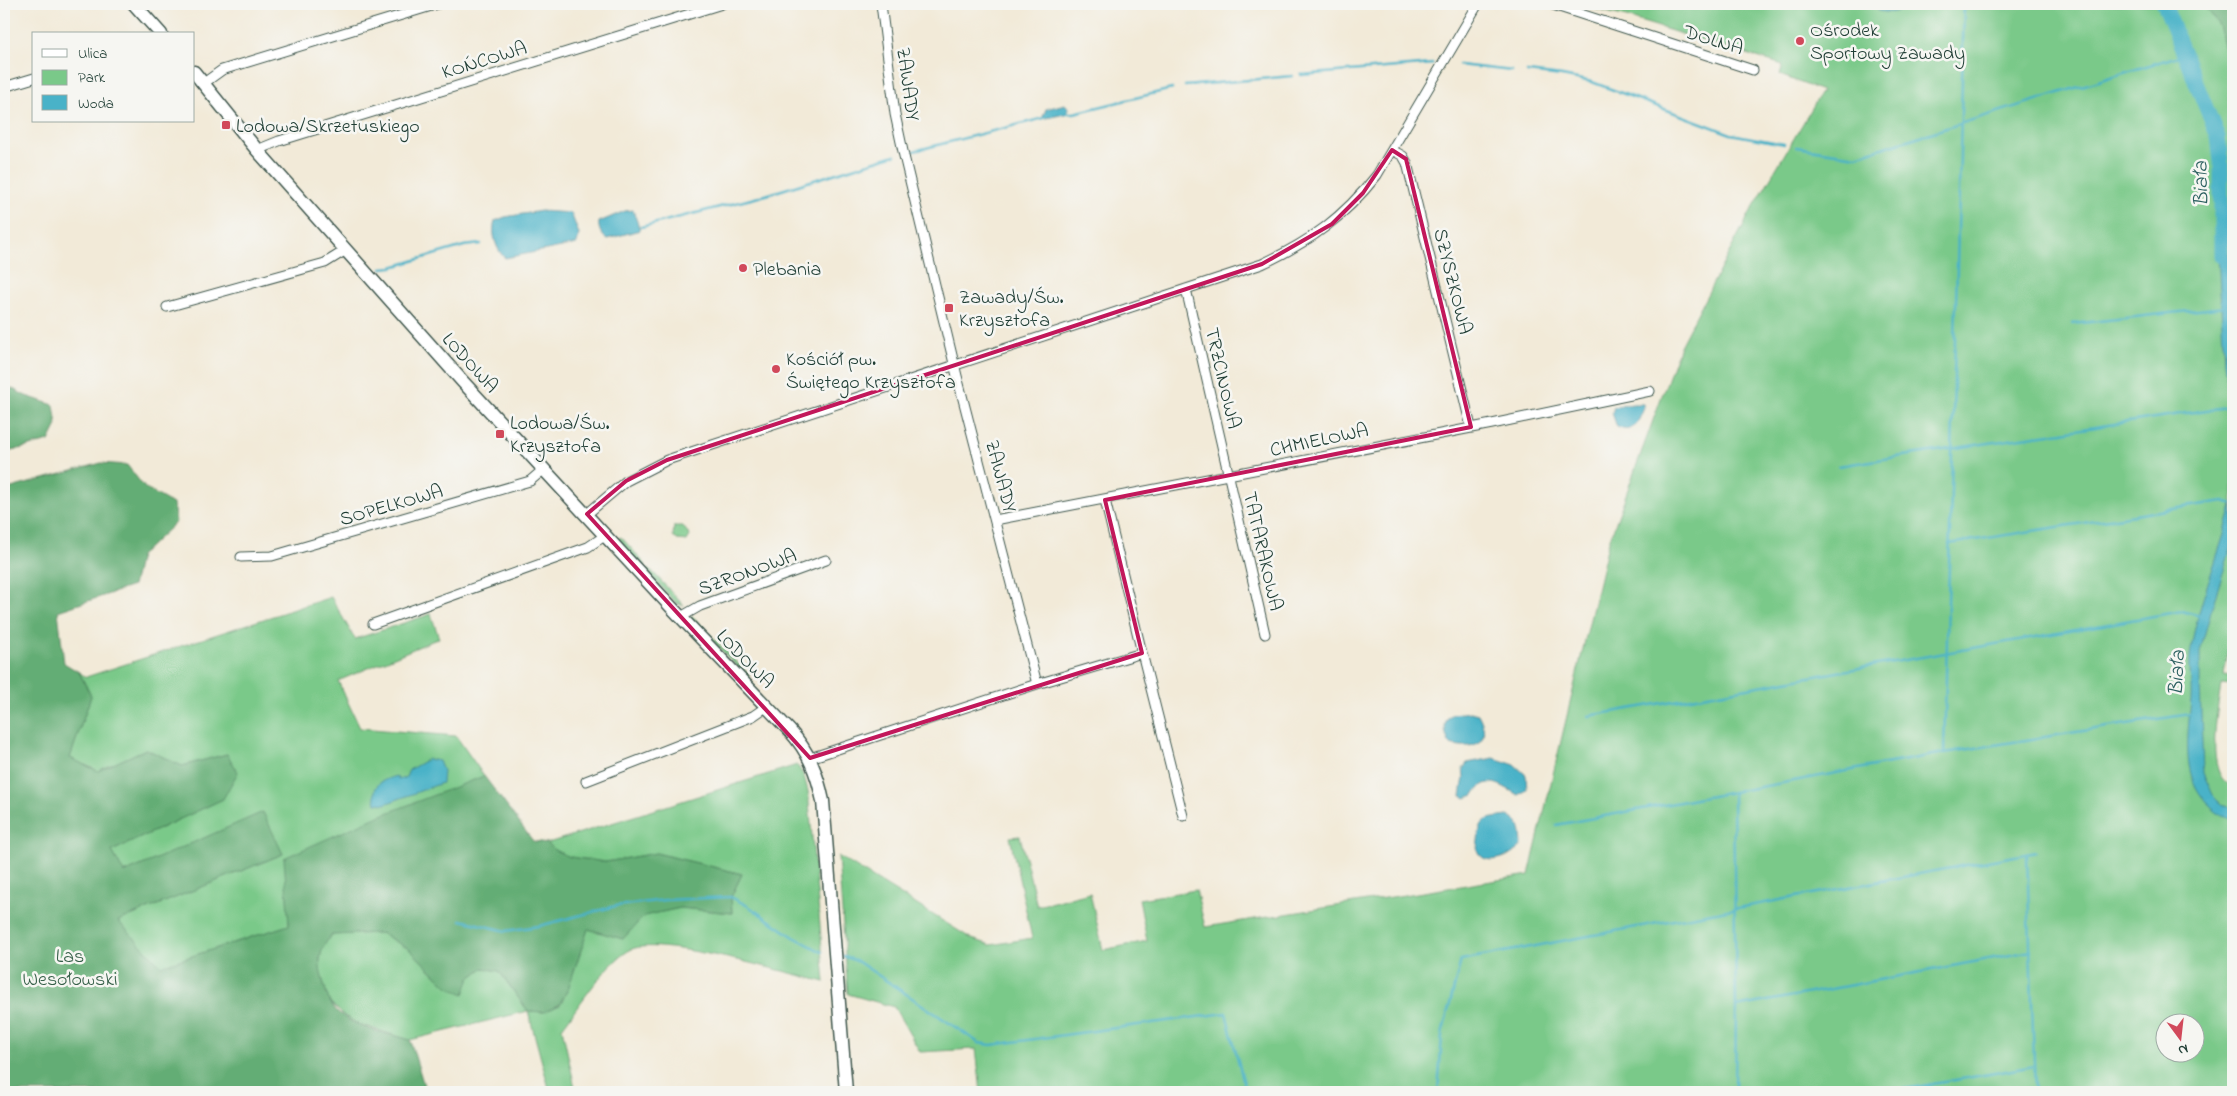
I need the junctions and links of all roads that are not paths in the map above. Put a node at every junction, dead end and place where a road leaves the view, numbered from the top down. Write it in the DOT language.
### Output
graph roads {
  1 [pos="134,4"];
  2 [pos="438,4"];
  3 [pos="722,4"];
  4 [pos="881,4"];
  5 [pos="1478,4"];
  6 [pos="1550,4"];
  7 [pos="159,32"];
  8 [pos="1754,70"];
  9 [pos="195,73"];
  10 [pos="32,79"];
  11 [pos="204,84"];
  12 [pos="4,87"];
  13 [pos="257,150"];
  14 [pos="1392,150"];
  15 [pos="346,250"];
  16 [pos="1186,289"];
  17 [pos="167,307"];
  18 [pos="956,366"];
  19 [pos="1650,391"];
  20 [pos="1471,427"];
  21 [pos="544,469"];
  22 [pos="1229,475"];
  23 [pos="1105,500"];
  24 [pos="586,514"];
  25 [pos="995,520"];
  26 [pos="606,535"];
  27 [pos="241,557"];
  28 [pos="826,560"];
  29 [pos="681,617"];
  30 [pos="373,624"];
  31 [pos="1264,634"];
  32 [pos="1142,652"];
  33 [pos="1037,684"];
  34 [pos="766,707"];
  35 [pos="810,758"];
  36 [pos="586,781"];
  37 [pos="1183,816"];
  38 [pos="846,1092"];
  1 -- 7 [label="street"];
  2 -- 11 [label="street"];
  3 -- 13 [label="street, KOŃCOWA"];
  4 -- 18 [label="street, ZAWADY"];
  5 -- 14 [label="street"];
  6 -- 8 [label="street, DOLNA"];
  9 -- 11 [label="street, LODOWA"];
  10 -- 12 [label="street"];
  11 -- 13 [label="street, LODOWA"];
  13 -- 15 [label="street, LODOWA"];
  14 -- 16 [label="street"];
  14 -- 20 [label="street, SZYSZKOWA"];
  15 -- 17 [label="street"];
  15 -- 21 [label="street, LODOWA"];
  16 -- 18 [label="street"];
  16 -- 22 [label="street, TRZCINOWA"];
  18 -- 24 [label="street"];
  18 -- 25 [label="street, ZAWADY"];
  19 -- 20 [label="street, CHMIELOWA"];
  20 -- 22 [label="street, CHMIELOWA"];
  21 -- 24 [label="street, LODOWA"];
  21 -- 27 [label="street, SOPELKOWA"];
  22 -- 23 [label="street, CHMIELOWA"];
  22 -- 31 [label="street, TATARAKOWA"];
  23 -- 25 [label="street, CHMIELOWA"];
  23 -- 32 [label="street"];
  24 -- 26 [label="street, LODOWA"];
  25 -- 33 [label="street, ZAWADY"];
  26 -- 29 [label="street, LODOWA"];
  26 -- 30 [label="street"];
  28 -- 29 [label="street, SZRONOWA"];
  29 -- 34 [label="street, LODOWA"];
  32 -- 33 [label="street"];
  32 -- 37 [label="street"];
  33 -- 35 [label="street"];
  34 -- 35 [label="street, LODOWA"];
  34 -- 36 [label="street"];
  35 -- 38 [label="street, LODOWA"];
}
